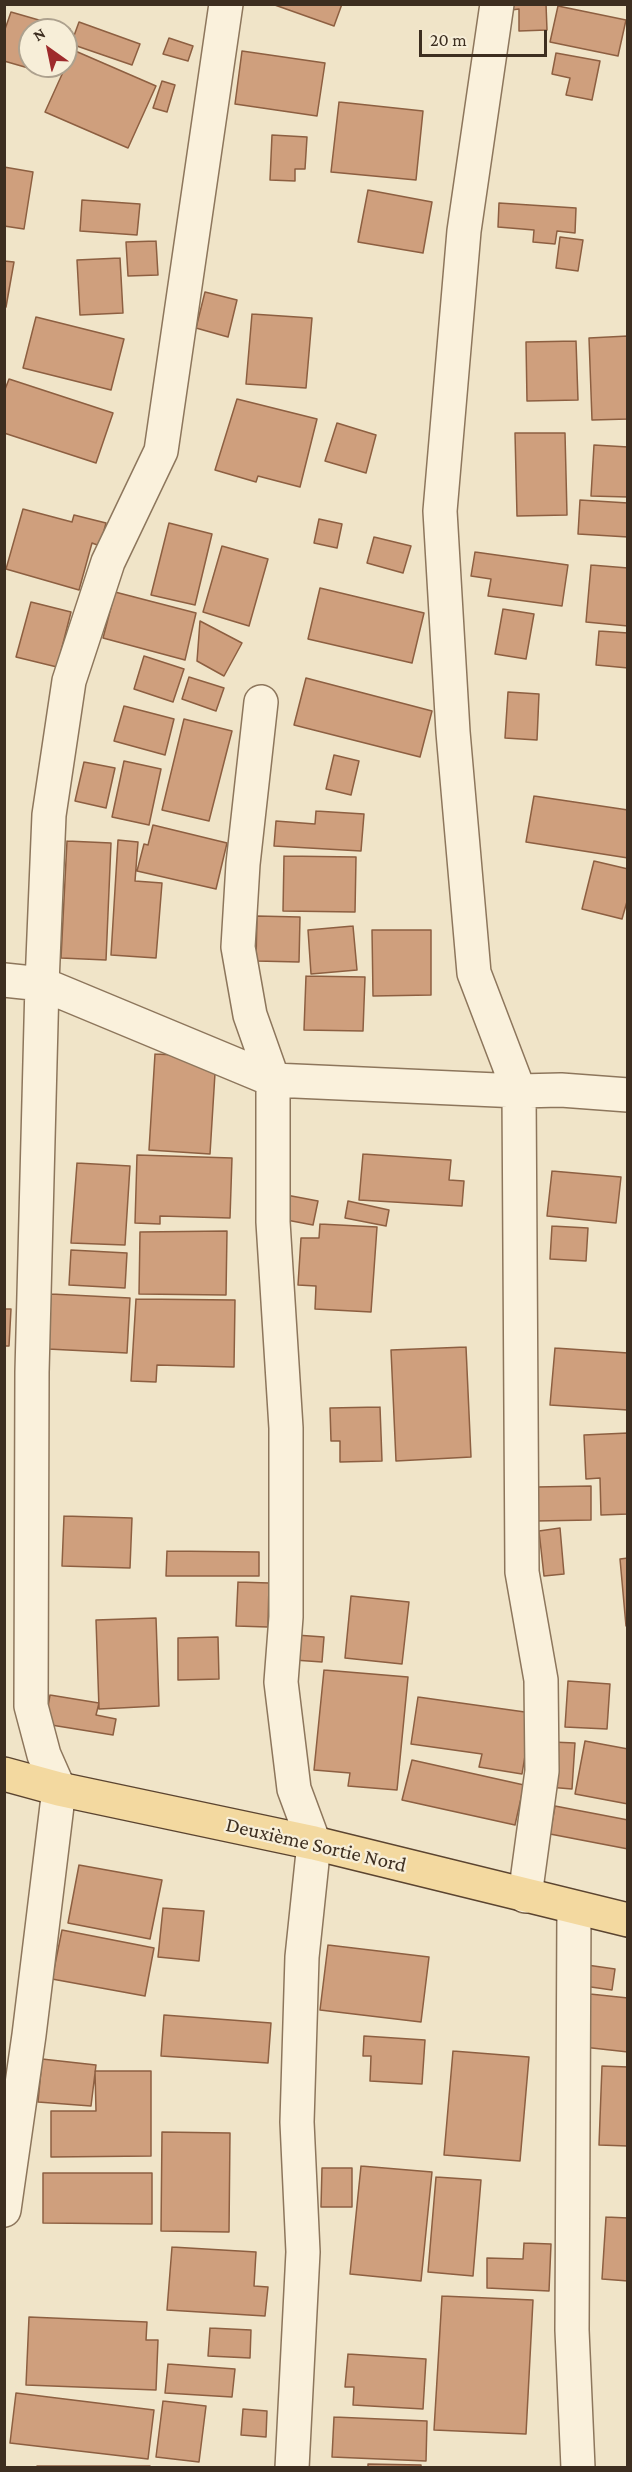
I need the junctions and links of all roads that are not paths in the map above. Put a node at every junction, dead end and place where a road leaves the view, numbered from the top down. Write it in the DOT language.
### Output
graph roads {
  1 [pos="226,4"];
  2 [pos="497,4"];
  3 [pos="261,702"];
  4 [pos="4,980"];
  5 [pos="42,984"];
  6 [pos="273,1080"];
  7 [pos="519,1091"];
  8 [pos="627,1095"];
  9 [pos="4,1774"];
  10 [pos="59,1789"];
  11 [pos="314,1843"];
  12 [pos="525,1896"];
  13 [pos="574,1908"];
  14 [pos="627,1920"];
  15 [pos="4,2210"];
  16 [pos="291,2468"];
  17 [pos="578,2468"];
  1 -- 5 [label="street"];
  2 -- 7 [label="street"];
  3 -- 6 [label="street"];
  4 -- 5 [label="street"];
  5 -- 6 [label="street"];
  5 -- 10 [label="street"];
  6 -- 7 [label="street"];
  6 -- 11 [label="street"];
  7 -- 8 [label="street"];
  7 -- 12 [label="street"];
  9 -- 10 [label="main road, Deuxième Sortie Nord"];
  10 -- 11 [label="main road, Deuxième Sortie Nord"];
  10 -- 15 [label="street"];
  11 -- 12 [label="main road, Deuxième Sortie Nord"];
  11 -- 16 [label="street"];
  12 -- 13 [label="main road, Deuxième Sortie Nord"];
  13 -- 14 [label="main road, Deuxième Sortie Nord"];
  13 -- 17 [label="street"];
}
